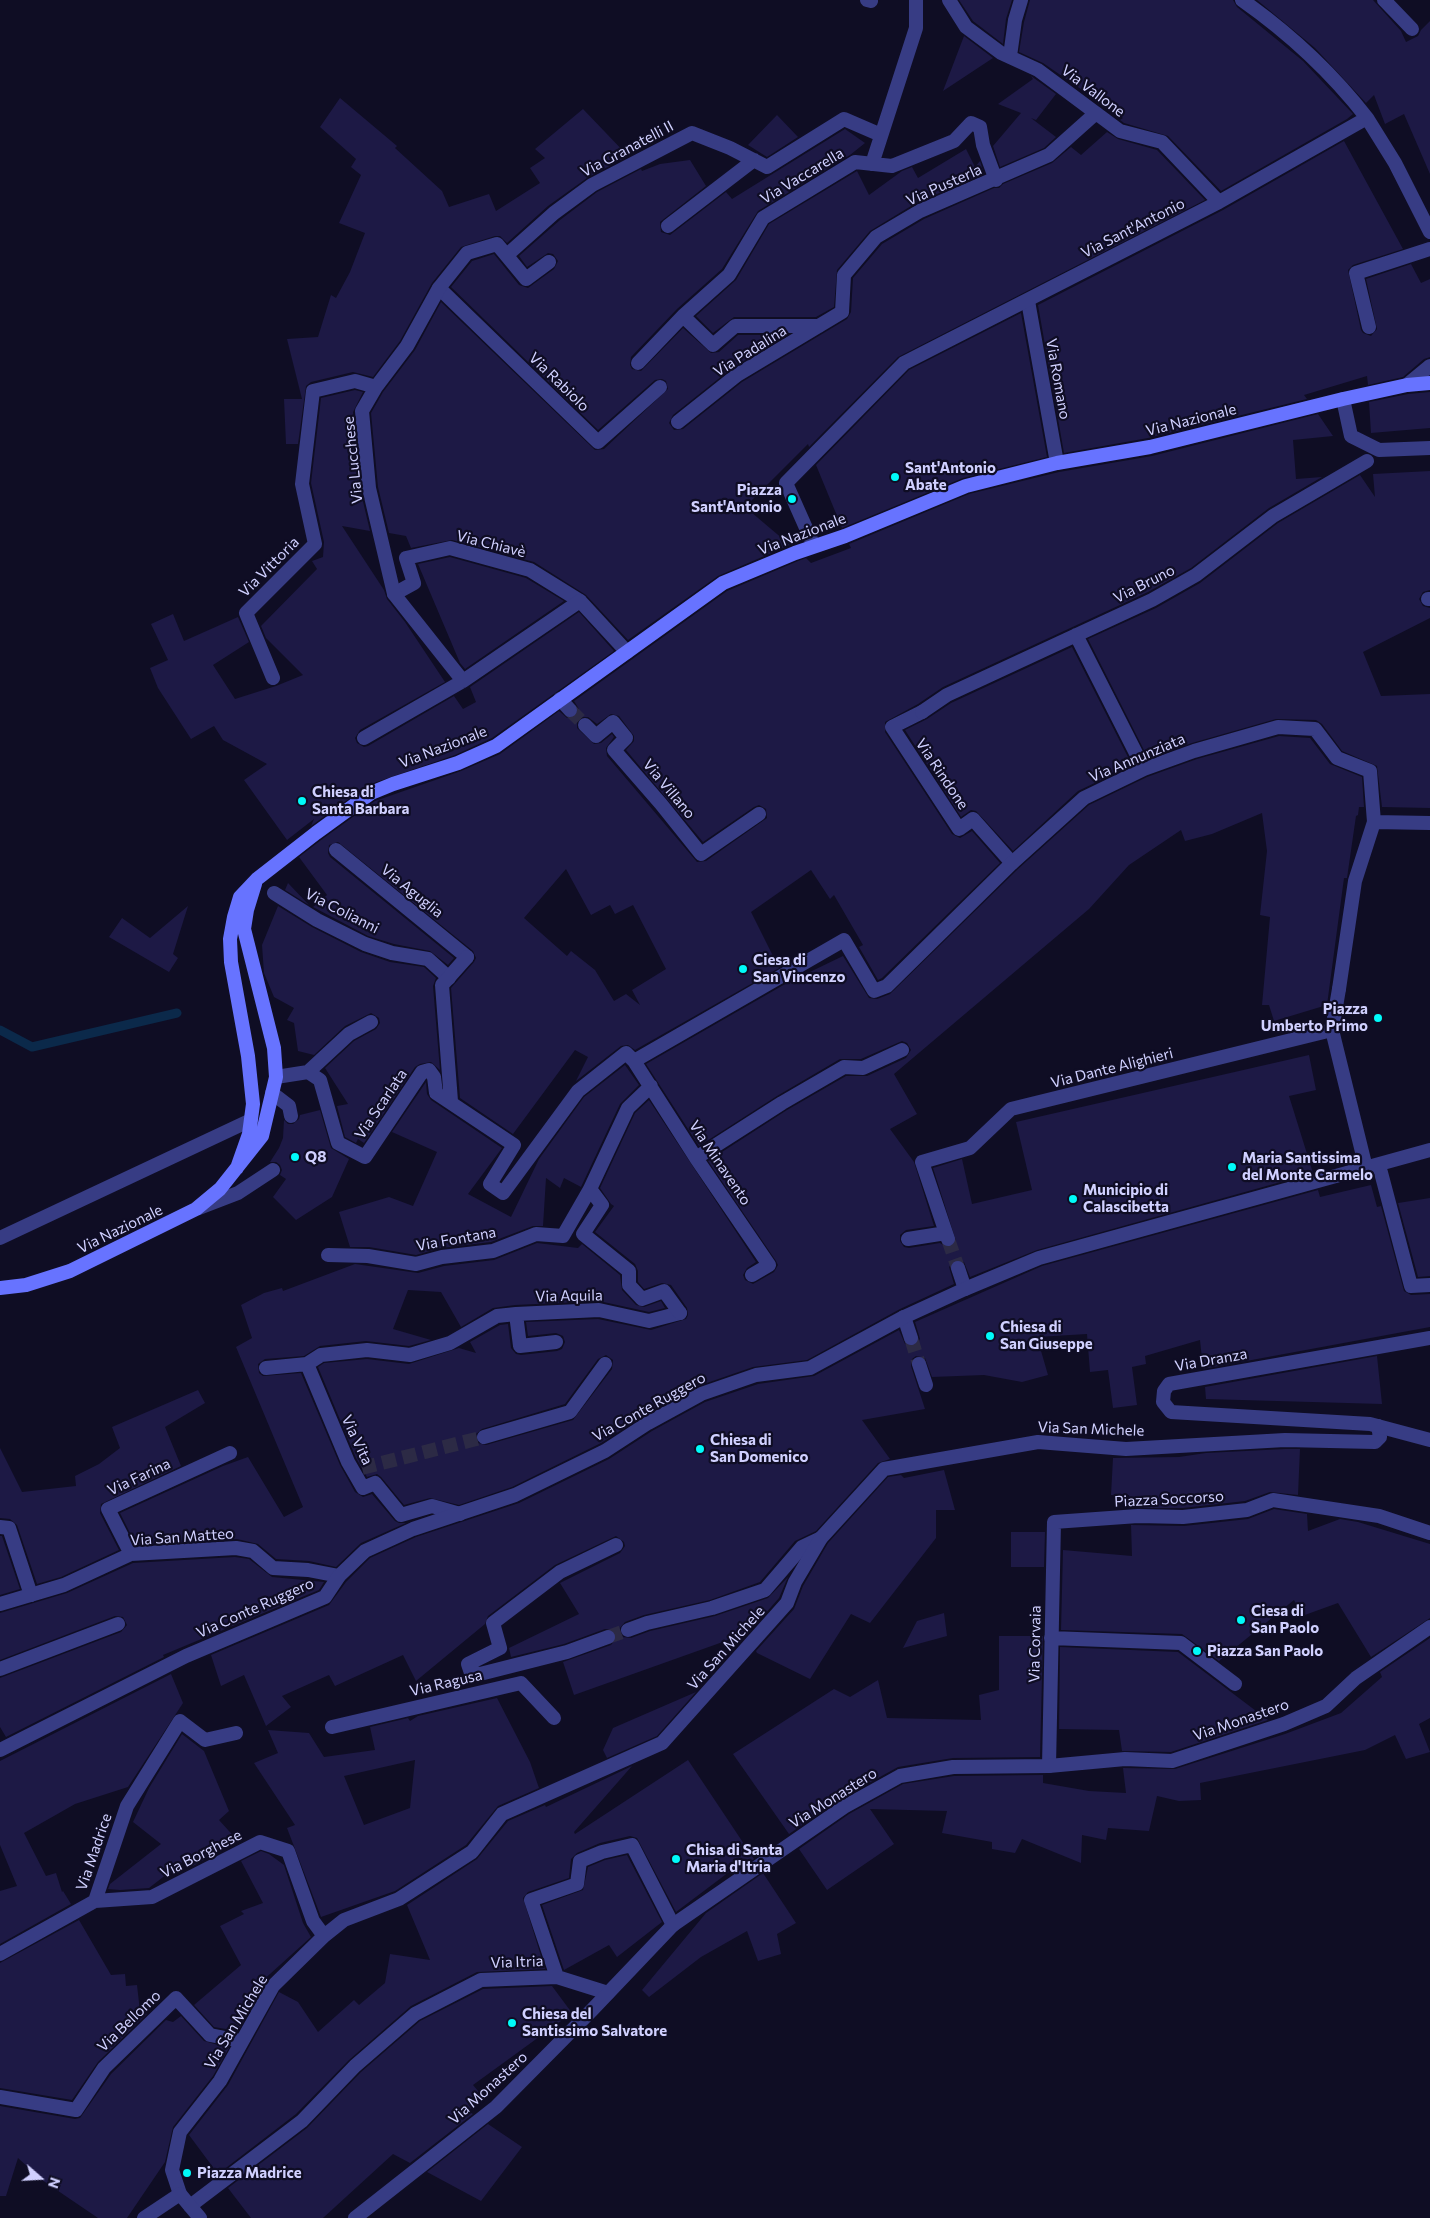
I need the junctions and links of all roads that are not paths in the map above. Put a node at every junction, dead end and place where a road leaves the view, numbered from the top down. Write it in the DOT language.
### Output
graph roads {
  1 [pos="949,0"];
  2 [pos="1021,0"];
  3 [pos="1242,0"];
  4 [pos="1384,0"];
  5 [pos="916,5"];
  6 [pos="1412,29"];
  7 [pos="1010,56"];
  8 [pos="1096,113"];
  9 [pos="1368,118"];
  10 [pos="881,135"];
  11 [pos="754,160"];
  12 [pos="872,164"];
  13 [pos="996,180"];
  14 [pos="1219,202"];
  15 [pos="668,226"];
  16 [pos="1430,232"];
  17 [pos="1430,249"];
  18 [pos="507,255"];
  19 [pos="549,262"];
  20 [pos="439,288"];
  21 [pos="1028,301"];
  22 [pos="842,312"];
  23 [pos="683,316"];
  24 [pos="820,326"];
  25 [pos="1369,327"];
  26 [pos="638,363"];
  27 [pos="1430,366"];
  28 [pos="1430,383"];
  29 [pos="1407,385"];
  30 [pos="376,387"];
  31 [pos="660,387"];
  32 [pos="1343,399"];
  33 [pos="678,422"];
  34 [pos="1430,448"];
  35 [pos="1367,461"];
  36 [pos="1057,463"];
  37 [pos="814,546"];
  38 [pos="394,594"];
  39 [pos="580,601"];
  40 [pos="1076,636"];
  41 [pos="627,652"];
  42 [pos="273,678"];
  43 [pos="463,681"];
  44 [pos="560,700"];
  45 [pos="570,710"];
  46 [pos="922,712"];
  47 [pos="584,724"];
  48 [pos="364,738"];
  49 [pos="1144,769"];
  50 [pos="758,814"];
  51 [pos="1374,816"];
  52 [pos="1430,823"];
  53 [pos="336,850"];
  54 [pos="1012,863"];
  55 [pos="257,879"];
  56 [pos="274,893"];
  57 [pos="448,978"];
  58 [pos="371,1022"];
  59 [pos="1328,1031"];
  60 [pos="902,1050"];
  61 [pos="634,1061"];
  62 [pos="308,1072"];
  63 [pos="276,1077"];
  64 [pos="651,1086"];
  65 [pos="272,1093"];
  66 [pos="451,1101"];
  67 [pos="291,1116"];
  68 [pos="251,1120"];
  69 [pos="1430,1150"];
  70 [pos="696,1158"];
  71 [pos="1372,1167"];
  72 [pos="237,1168"];
  73 [pos="273,1170"];
  74 [pos="590,1189"];
  75 [pos="196,1209"];
  76 [pos="0,1238"];
  77 [pos="908,1239"];
  78 [pos="328,1255"];
  79 [pos="958,1268"];
  80 [pos="752,1275"];
  81 [pos="1430,1285"];
  82 [pos="0,1288"];
  83 [pos="965,1289"];
  84 [pos="516,1314"];
  85 [pos="904,1317"];
  86 [pos="911,1338"];
  87 [pos="1430,1338"];
  88 [pos="556,1342"];
  89 [pos="307,1364"];
  90 [pos="605,1364"];
  91 [pos="919,1364"];
  92 [pos="266,1368"];
  93 [pos="926,1385"];
  94 [pos="1378,1426"];
  95 [pos="484,1437"];
  96 [pos="1430,1440"];
  97 [pos="230,1453"];
  98 [pos="460,1514"];
  99 [pos="1054,1522"];
  100 [pos="0,1527"];
  101 [pos="1430,1533"];
  102 [pos="821,1538"];
  103 [pos="616,1545"];
  104 [pos="131,1554"];
  105 [pos="338,1576"];
  106 [pos="31,1595"];
  107 [pos="0,1604"];
  108 [pos="118,1624"];
  109 [pos="1430,1626"];
  110 [pos="628,1630"];
  111 [pos="608,1637"];
  112 [pos="1051,1638"];
  113 [pos="0,1669"];
  114 [pos="1235,1684"];
  115 [pos="554,1718"];
  116 [pos="332,1727"];
  117 [pos="236,1733"];
  118 [pos="0,1750"];
  119 [pos="1049,1766"];
  120 [pos="95,1901"];
  121 [pos="673,1925"];
  122 [pos="324,1936"];
  123 [pos="0,1954"];
  124 [pos="557,1977"];
  125 [pos="608,1993"];
  126 [pos="240,2041"];
  127 [pos="0,2097"];
  128 [pos="180,2194"];
  129 [pos="190,2206"];
  130 [pos="144,2218"];
  131 [pos="200,2218"];
  132 [pos="355,2218"];
  1 -- 7 [label="street, Via Vallone"];
  2 -- 7 [label="street"];
  3 -- 9 [label="street"];
  4 -- 6 [label="street"];
  5 -- 10 [label="street"];
  7 -- 8 [label="street, Via Vallone"];
  8 -- 13 [label="street, Via Pusterla"];
  8 -- 14 [label="street, Via Vallone"];
  9 -- 14 [label="street, Via Sant'Antonio"];
  9 -- 16 [label="street"];
  10 -- 11 [label="street, Via Granatelli II"];
  10 -- 12 [label="street"];
  11 -- 15 [label="street"];
  11 -- 18 [label="street, Via Granatelli II"];
  12 -- 13 [label="street, Via Vaccarella"];
  12 -- 23 [label="street, Via Vaccarella"];
  13 -- 22 [label="street, Via Pusterla"];
  14 -- 21 [label="street, Via Sant'Antonio"];
  17 -- 25 [label="street"];
  18 -- 19 [label="street"];
  18 -- 20 [label="street, Via Lucchese"];
  20 -- 30 [label="street, Via Lucchese"];
  20 -- 31 [label="street, Via Rabiolo"];
  21 -- 36 [label="street, Via Romano"];
  21 -- 37 [label="street, Via Sant'Antonio"];
  22 -- 24 [label="street, Via Padalina"];
  23 -- 24 [label="street"];
  23 -- 26 [label="street, Via Vaccarella"];
  24 -- 33 [label="street, Via Padalina"];
  27 -- 29 [label="street"];
  28 -- 29 [label="main road, Via Nazionale"];
  29 -- 32 [label="main road, Via Nazionale"];
  30 -- 38 [label="street, Via Lucchese"];
  30 -- 42 [label="street, Via Vittoria"];
  32 -- 34 [label="street"];
  32 -- 36 [label="main road, Via Nazionale"];
  35 -- 40 [label="street, Via Bruno"];
  36 -- 37 [label="main road, Via Nazionale"];
  37 -- 41 [label="main road, Via Nazionale"];
  38 -- 39 [label="street, Via Chiavè"];
  38 -- 43 [label="street, Via Lucchese"];
  39 -- 41 [label="street"];
  39 -- 43 [label="street"];
  40 -- 46 [label="street, Via Bruno"];
  40 -- 49 [label="street"];
  41 -- 44 [label="main road, Via Nazionale"];
  43 -- 48 [label="street"];
  44 -- 45 [label="street"];
  44 -- 55 [label="main road, Via Nazionale"];
  46 -- 54 [label="street, Via Rindone"];
  47 -- 50 [label="street, Via Villano"];
  49 -- 51 [label="street, Via Annunziata"];
  49 -- 54 [label="street, Via Annunziata"];
  51 -- 52 [label="street"];
  51 -- 59 [label="street"];
  53 -- 57 [label="street, Via Aguglia"];
  54 -- 61 [label="street, Via Annunziata"];
  55 -- 63 [label="main road, Via Nazionale"];
  55 -- 68 [label="main road, Via Nazionale"];
  56 -- 57 [label="street, Via Colianni"];
  57 -- 66 [label="street"];
  58 -- 62 [label="street"];
  59 -- 71 [label="street"];
  59 -- 77 [label="street, Via Dante Alighieri"];
  60 -- 70 [label="street"];
  61 -- 64 [label="street, Via Minavento"];
  61 -- 66 [label="street, Via Scarlata"];
  62 -- 63 [label="street"];
  62 -- 66 [label="street, Via Scarlata"];
  63 -- 65 [label="main road, Via Nazionale"];
  64 -- 70 [label="street, Via Minavento"];
  64 -- 74 [label="street, Via Fontana"];
  65 -- 67 [label="street"];
  65 -- 72 [label="main road, Via Nazionale"];
  68 -- 72 [label="main road, Via Nazionale"];
  68 -- 76 [label="street"];
  69 -- 71 [label="street, Via Conte Ruggero"];
  70 -- 80 [label="street, Via Minavento"];
  71 -- 81 [label="street"];
  71 -- 83 [label="street, Via Conte Ruggero"];
  72 -- 75 [label="main road, Via Nazionale"];
  73 -- 75 [label="street"];
  74 -- 78 [label="street, Via Fontana"];
  74 -- 84 [label="street, Via Aquila"];
  75 -- 82 [label="main road, Via Nazionale"];
  79 -- 83 [label="street"];
  83 -- 85 [label="street, Via Conte Ruggero"];
  84 -- 88 [label="street"];
  84 -- 89 [label="street, Via Aquila"];
  85 -- 86 [label="street"];
  85 -- 98 [label="street, Via Conte Ruggero"];
  87 -- 94 [label="street, Via Dranza"];
  89 -- 92 [label="street"];
  89 -- 98 [label="street, Via Vita"];
  90 -- 95 [label="street"];
  91 -- 93 [label="street"];
  94 -- 96 [label="street, Via Dranza"];
  94 -- 102 [label="street, Via San Michele"];
  97 -- 104 [label="street, Via Farina"];
  98 -- 105 [label="street, Via Conte Ruggero"];
  99 -- 101 [label="street, Piazza Soccorso"];
  99 -- 112 [label="street, Via Corvaia"];
  100 -- 106 [label="street"];
  102 -- 110 [label="street"];
  102 -- 122 [label="street, Via San Michele"];
  103 -- 111 [label="street"];
  104 -- 105 [label="street, Via San Matteo"];
  104 -- 106 [label="street, Via San Matteo"];
  105 -- 118 [label="street, Via Conte Ruggero"];
  106 -- 107 [label="street, Via San Matteo"];
  108 -- 113 [label="street"];
  109 -- 119 [label="street, Via Monastero"];
  112 -- 114 [label="street"];
  112 -- 119 [label="street, Via Corvaia"];
  115 -- 116 [label="street, Via Ragusa"];
  117 -- 120 [label="street, Via Madrice"];
  119 -- 121 [label="street, Via Monastero"];
  120 -- 122 [label="street, Via Borghese"];
  120 -- 123 [label="street, Via Madrice"];
  121 -- 124 [label="street, Via Itria"];
  121 -- 125 [label="street, Via Monastero"];
  122 -- 126 [label="street, Via San Michele"];
  124 -- 125 [label="street"];
  124 -- 129 [label="street, Via Itria"];
  125 -- 132 [label="street, Via Monastero"];
  126 -- 127 [label="street, Via Bellomo"];
  126 -- 128 [label="street, Via San Michele"];
  128 -- 129 [label="street"];
  128 -- 130 [label="street"];
  129 -- 131 [label="street"];
}
